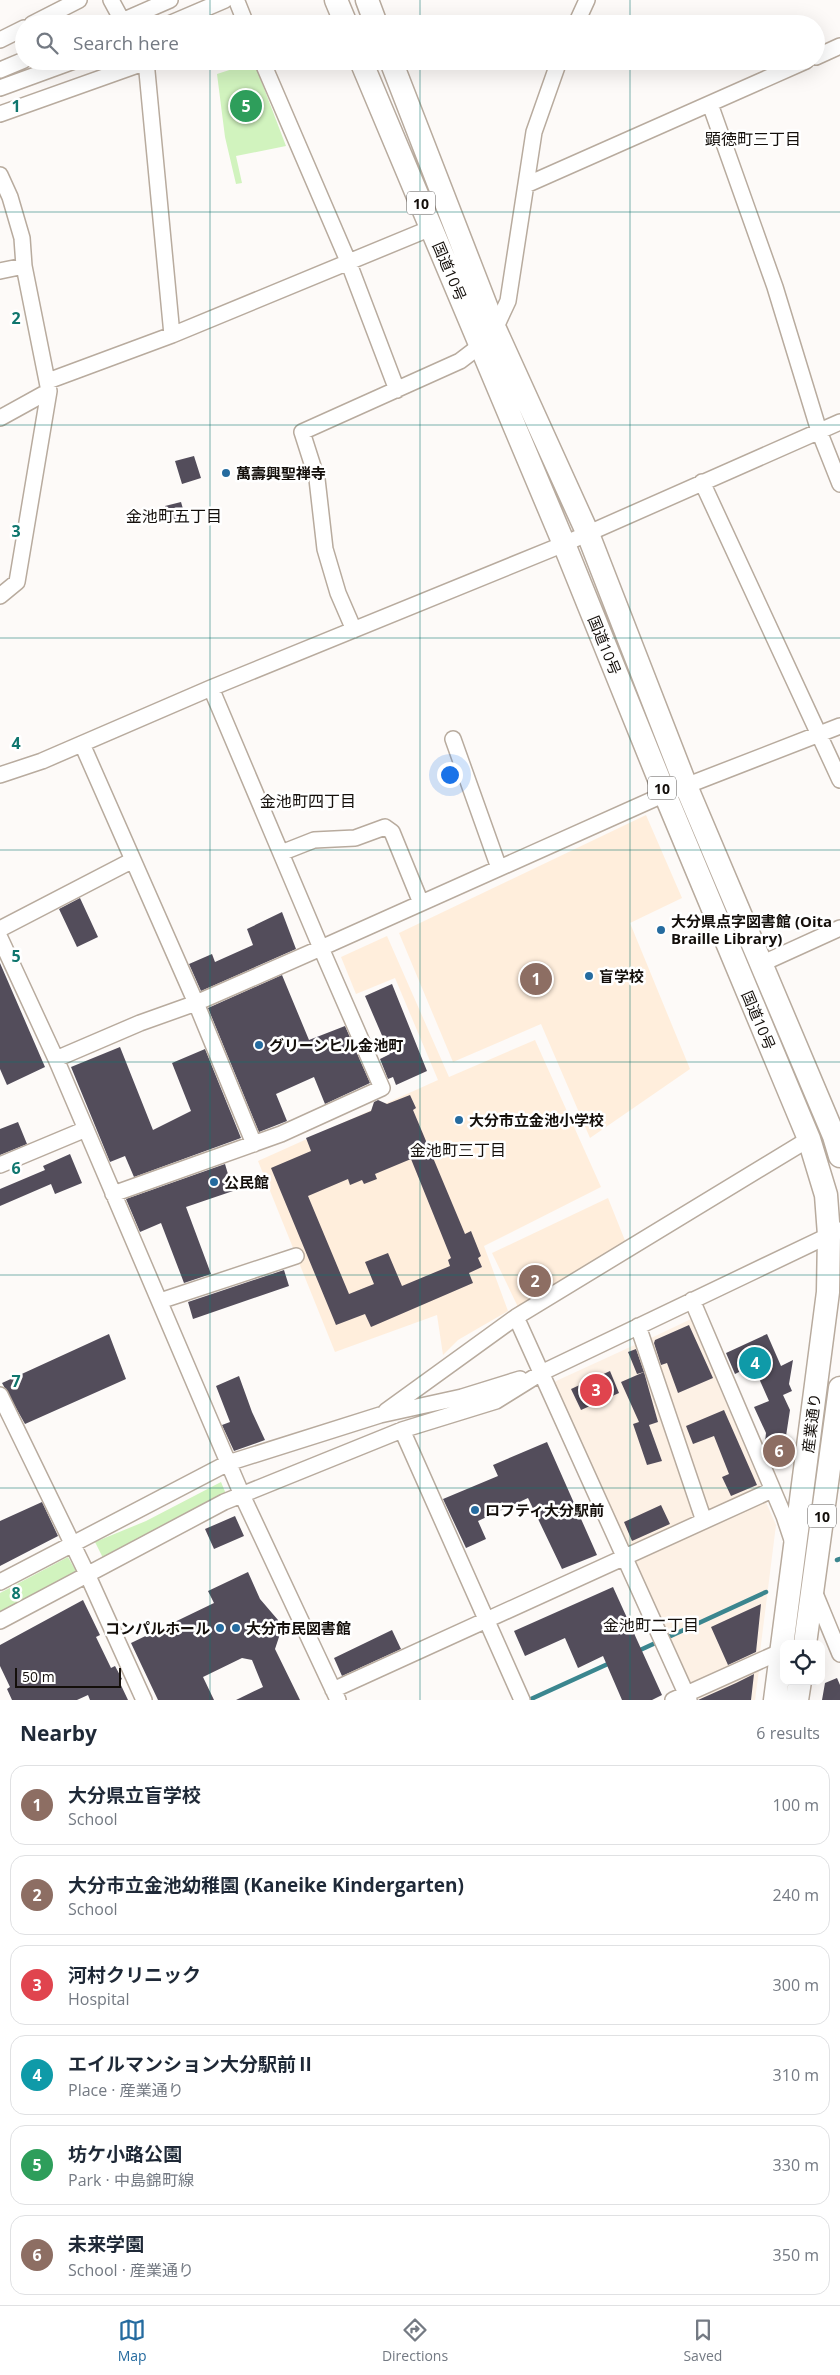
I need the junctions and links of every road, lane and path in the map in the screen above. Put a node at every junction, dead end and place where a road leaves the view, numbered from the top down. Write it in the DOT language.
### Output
graph roads {
  1 [pos="79,0"];
  2 [pos="111,0"];
  3 [pos="170,0"];
  4 [pos="336,0"];
  5 [pos="367,0"];
  6 [pos="587,0"];
  7 [pos="231,2"];
  8 [pos="50,15"];
  9 [pos="117,15"];
  10 [pos="137,15"];
  11 [pos="194,15"];
  12 [pos="240,15"];
  13 [pos="342,15"];
  14 [pos="373,15"];
  15 [pos="580,15"];
  16 [pos="15,32"];
  17 [pos="0,40"];
  18 [pos="840,46"];
  19 [pos="825,53"];
  20 [pos="15,64"];
  21 [pos="0,70"];
  22 [pos="49,70"];
  23 [pos="124,70"];
  24 [pos="148,70"];
  25 [pos="266,70"];
  26 [pos="366,70"];
  27 [pos="394,70"];
  28 [pos="556,70"];
  29 [pos="786,70"];
  30 [pos="0,88"];
  31 [pos="710,104"];
  32 [pos="0,114"];
  33 [pos="0,175"];
  34 [pos="526,185"];
  35 [pos="431,228"];
  36 [pos="348,261"];
  37 [pos="24,266"];
  38 [pos="0,271"];
  39 [pos="172,335"];
  40 [pos="488,337"];
  41 [pos="49,386"];
  42 [pos="398,390"];
  43 [pos="0,418"];
  44 [pos="840,422"];
  45 [pos="819,431"];
  46 [pos="702,482"];
  47 [pos="840,484"];
  48 [pos="588,534"];
  49 [pos="564,544"];
  50 [pos="0,596"];
  51 [pos="354,630"];
  52 [pos="211,688"];
  53 [pos="840,726"];
  54 [pos="820,734"];
  55 [pos="453,739"];
  56 [pos="82,744"];
  57 [pos="0,775"];
  58 [pos="840,780"];
  59 [pos="686,786"];
  60 [pos="664,794"];
  61 [pos="281,853"];
  62 [pos="133,860"];
  63 [pos="499,868"];
  64 [pos="421,903"];
  65 [pos="840,928"];
  66 [pos="0,929"];
  67 [pos="0,938"];
  68 [pos="321,948"];
  69 [pos="761,964"];
  70 [pos="196,1003"];
  71 [pos="56,1059"];
  72 [pos="86,1130"];
  73 [pos="809,1139"];
  74 [pos="838,1142"];
  75 [pos="254,1144"];
  76 [pos="0,1165"];
  77 [pos="113,1194"];
  78 [pos="835,1233"];
  79 [pos="296,1256"];
  80 [pos="692,1300"];
  81 [pos="160,1301"];
  82 [pos="516,1318"];
  83 [pos="638,1326"];
  84 [pos="541,1373"];
  85 [pos="840,1389"];
  86 [pos="0,1396"];
  87 [pos="380,1415"];
  88 [pos="402,1430"];
  89 [pos="835,1461"];
  90 [pos="228,1463"];
  91 [pos="772,1490"];
  92 [pos="242,1495"];
  93 [pos="704,1521"];
  94 [pos="72,1544"];
  95 [pos="795,1550"];
  96 [pos="624,1557"];
  97 [pos="88,1576"];
  98 [pos="0,1582"];
  99 [pos="813,1590"];
  100 [pos="0,1622"];
  101 [pos="485,1622"];
  102 [pos="835,1629"];
  103 [pos="783,1640"];
  104 [pos="806,1640"];
  105 [pos="780,1652"];
  106 [pos="840,1654"];
  107 [pos="780,1665"];
  108 [pos="799,1685"];
  109 [pos="335,1695"];
  110 [pos="683,1698"];
  111 [pos="144,1700"];
  112 [pos="522,1700"];
  113 [pos="775,1700"];
  114 [pos="797,1700"];
  1 -- 8 [label="street"];
  2 -- 9 [label="street"];
  3 -- 10 [label="street"];
  4 -- 13 [label="highway"];
  5 -- 14 [label="highway"];
  6 -- 15 [label="street"];
  7 -- 11 [label="street"];
  7 -- 12 [label="street"];
  16 -- 17 [label="street"];
  18 -- 19 [label="street"];
  20 -- 21 [label="street"];
  22 -- 30 [label="street"];
  23 -- 32 [label="street"];
  24 -- 39 [label="street"];
  25 -- 36 [label="street"];
  26 -- 35 [label="highway, 国道10号 / 10"];
  27 -- 40 [label="highway, 国道10号 / 10"];
  28 -- 34 [label="street"];
  29 -- 31 [label="street"];
  31 -- 34 [label="street"];
  31 -- 45 [label="street"];
  33 -- 37 [label="street"];
  34 -- 40 [label="street"];
  35 -- 36 [label="street"];
  35 -- 40 [label="highway, 国道10号 / 10"];
  36 -- 39 [label="street"];
  36 -- 42 [label="street"];
  37 -- 38 [label="street"];
  37 -- 41 [label="street"];
  39 -- 41 [label="street"];
  40 -- 42 [label="street"];
  40 -- 48 [label="highway, 国道10号 / 10"];
  40 -- 49 [label="highway, 国道10号 / 10"];
  41 -- 43 [label="street"];
  41 -- 50 [label="street"];
  42 -- 51 [label="street"];
  44 -- 45 [label="street"];
  45 -- 46 [label="street"];
  45 -- 47 [label="street"];
  46 -- 48 [label="street"];
  46 -- 54 [label="street"];
  48 -- 49 [label="street"];
  48 -- 59 [label="highway, 国道10号 / 10"];
  49 -- 51 [label="street"];
  49 -- 60 [label="highway, 国道10号 / 10"];
  51 -- 52 [label="street"];
  52 -- 56 [label="street"];
  52 -- 61 [label="street"];
  53 -- 54 [label="street"];
  54 -- 58 [label="street"];
  54 -- 59 [label="street"];
  55 -- 63 [label="street"];
  56 -- 57 [label="street"];
  56 -- 62 [label="street"];
  59 -- 60 [label="street"];
  59 -- 69 [label="highway, 国道10号 / 10"];
  60 -- 63 [label="street"];
  60 -- 73 [label="highway, 国道10号 / 10"];
  61 -- 64 [label="street"];
  61 -- 68 [label="street"];
  62 -- 66 [label="street"];
  62 -- 70 [label="street"];
  63 -- 64 [label="street"];
  64 -- 68 [label="street"];
  65 -- 69 [label="street"];
  67 -- 71 [label="street"];
  68 -- 70 [label="street"];
  68 -- 75 [label="street"];
  69 -- 74 [label="highway, 国道10号 / 10"];
  70 -- 71 [label="street"];
  70 -- 75 [label="street"];
  71 -- 72 [label="street"];
  72 -- 76 [label="street"];
  72 -- 77 [label="street"];
  73 -- 78 [label="highway, 国道10号 / 10"];
  73 -- 82 [label="street"];
  75 -- 77 [label="street"];
  77 -- 81 [label="street"];
  78 -- 80 [label="street"];
  78 -- 95 [label="highway, 産業通り / 10"];
  79 -- 81 [label="street"];
  80 -- 83 [label="street"];
  80 -- 91 [label="street"];
  81 -- 90 [label="street"];
  82 -- 84 [label="street"];
  82 -- 87 [label="street"];
  83 -- 84 [label="street"];
  83 -- 93 [label="street"];
  84 -- 87 [label="street"];
  84 -- 88 [label="street"];
  84 -- 96 [label="street"];
  85 -- 89 [label="highway, 産業通り / 10"];
  86 -- 94 [label="street"];
  87 -- 90 [label="street"];
  88 -- 92 [label="street"];
  88 -- 101 [label="street"];
  89 -- 99 [label="highway, 産業通り / 10"];
  90 -- 92 [label="street"];
  90 -- 94 [label="street"];
  91 -- 93 [label="street"];
  91 -- 95 [label="street"];
  92 -- 97 [label="street"];
  92 -- 109 [label="street"];
  93 -- 96 [label="street"];
  94 -- 97 [label="street"];
  94 -- 98 [label="street"];
  95 -- 103 [label="highway, 産業通り / 10"];
  96 -- 101 [label="street"];
  96 -- 110 [label="street"];
  97 -- 100 [label="street"];
  97 -- 111 [label="street"];
  99 -- 102 [label="street"];
  99 -- 104 [label="highway, 産業通り / 10"];
  101 -- 109 [label="street"];
  101 -- 112 [label="street"];
  102 -- 106 [label="street"];
  105 -- 110 [label="street"];
  107 -- 113 [label="highway, 産業通り / 10"];
  108 -- 114 [label="highway"];
}
